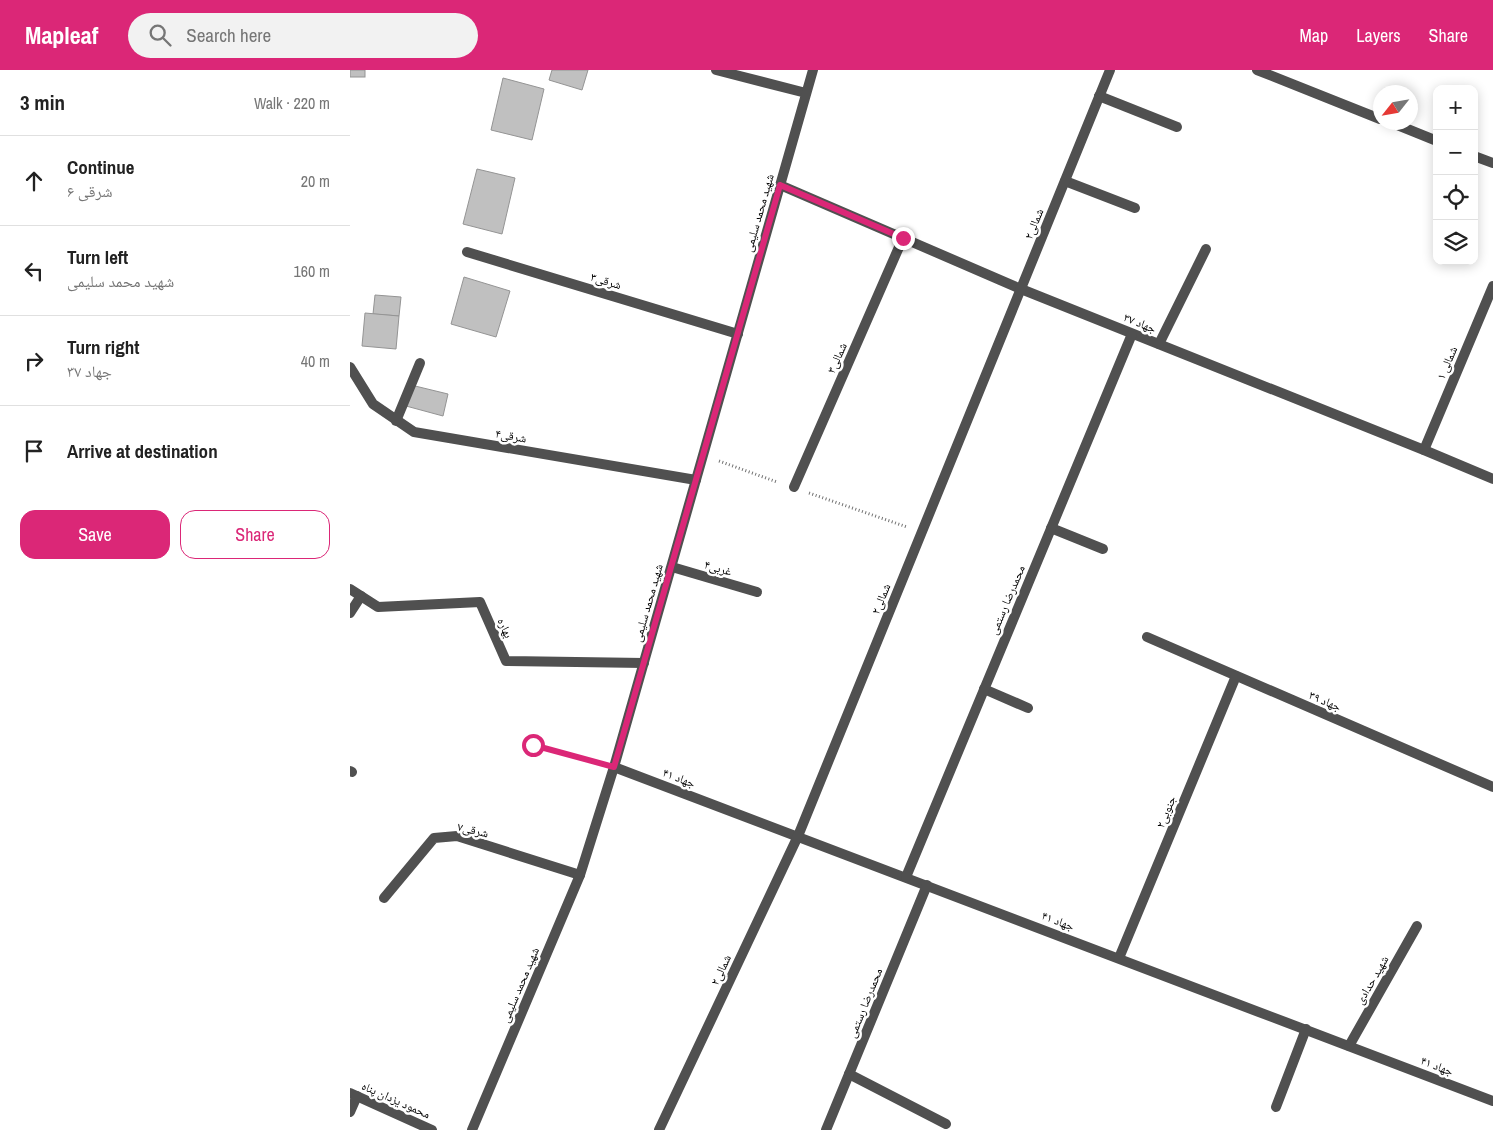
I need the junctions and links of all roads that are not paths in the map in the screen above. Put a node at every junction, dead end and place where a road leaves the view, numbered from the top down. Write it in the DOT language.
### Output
graph roads {
  1 [pos="716,70"];
  2 [pos="813,70"];
  3 [pos="1110,70"];
  4 [pos="1257,70"];
  5 [pos="806,93"];
  6 [pos="1099,96"];
  7 [pos="1373,116"];
  8 [pos="1177,127"];
  9 [pos="1410,130"];
  10 [pos="1433,139"];
  11 [pos="1478,157"];
  12 [pos="1493,163"];
  13 [pos="1065,181"];
  14 [pos="780,185"];
  15 [pos="1135,208"];
  16 [pos="903,238"];
  17 [pos="1206,249"];
  18 [pos="467,252"];
  19 [pos="1493,286"];
  20 [pos="1021,289"];
  21 [pos="1489,306"];
  22 [pos="738,334"];
  23 [pos="1132,334"];
  24 [pos="1159,344"];
  25 [pos="420,363"];
  26 [pos="350,367"];
  27 [pos="396,421"];
  28 [pos="1424,450"];
  29 [pos="1493,479"];
  30 [pos="696,480"];
  31 [pos="794,487"];
  32 [pos="1051,528"];
  33 [pos="1102,550"];
  34 [pos="672,567"];
  35 [pos="350,589"];
  36 [pos="757,592"];
  37 [pos="361,596"];
  38 [pos="350,613"];
  39 [pos="1148,637"];
  40 [pos="644,663"];
  41 [pos="1236,676"];
  42 [pos="984,689"];
  43 [pos="1028,708"];
  44 [pos="614,767"];
  45 [pos="1493,787"];
  46 [pos="798,836"];
  47 [pos="580,874"];
  48 [pos="906,877"];
  49 [pos="927,885"];
  50 [pos="384,898"];
  51 [pos="1417,926"];
  52 [pos="1120,958"];
  53 [pos="1306,1029"];
  54 [pos="1349,1046"];
  55 [pos="849,1074"];
  56 [pos="353,1095"];
  57 [pos="1493,1100"];
  58 [pos="1276,1107"];
  59 [pos="350,1112"];
  60 [pos="946,1124"];
  61 [pos="432,1130"];
  62 [pos="472,1130"];
  63 [pos="659,1130"];
  64 [pos="826,1130"];
  1 -- 5 [label="street"];
  2 -- 5 [label="street, شهید محمد سلیمی"];
  3 -- 6 [label="street, شمالی۲"];
  4 -- 7 [label="street"];
  5 -- 14 [label="street, شهید محمد سلیمی"];
  6 -- 8 [label="street"];
  6 -- 13 [label="street, شمالی۲"];
  9 -- 10 [label="street"];
  11 -- 12 [label="street"];
  13 -- 15 [label="street"];
  13 -- 20 [label="street, شمالی۲"];
  14 -- 16 [label="street, جهاد ۳۷"];
  14 -- 22 [label="street, شهید محمد سلیمی"];
  16 -- 20 [label="street, جهاد ۳۷"];
  16 -- 31 [label="street, شمالی۳"];
  17 -- 24 [label="street"];
  18 -- 22 [label="street, شرقی۳"];
  19 -- 21 [label="street, شمالی ۱"];
  20 -- 23 [label="street, جهاد ۳۷"];
  20 -- 46 [label="street, شمالی۲"];
  21 -- 28 [label="street, شمالی ۱"];
  22 -- 30 [label="street, شهید محمد سلیمی"];
  23 -- 24 [label="street, جهاد ۳۷"];
  23 -- 32 [label="street, محمدرضا رستمی"];
  24 -- 28 [label="street, جهاد ۳۷"];
  25 -- 27 [label="street"];
  26 -- 27 [label="street, شرقی۴"];
  27 -- 30 [label="street, شرقی۴"];
  28 -- 29 [label="street, جهاد ۳۷"];
  30 -- 34 [label="street, شهید محمد سلیمی"];
  32 -- 33 [label="street"];
  32 -- 42 [label="street, محمدرضا رستمی"];
  34 -- 36 [label="street, غربی۴"];
  34 -- 40 [label="street, شهید محمد سلیمی"];
  35 -- 37 [label="street, بهاره"];
  37 -- 38 [label="street"];
  37 -- 40 [label="street, بهاره"];
  39 -- 41 [label="street, جهاد ۳۹"];
  40 -- 44 [label="street, شهید محمد سلیمی"];
  41 -- 45 [label="street, جهاد ۳۹"];
  41 -- 52 [label="street, جنوبی۲"];
  42 -- 43 [label="street"];
  42 -- 48 [label="street, محمدرضا رستمی"];
  44 -- 46 [label="street, جهاد ۴۱"];
  44 -- 47 [label="street, شهید محمد سلیمی"];
  46 -- 48 [label="street, جهاد ۴۱"];
  46 -- 63 [label="street, شمالی۲"];
  47 -- 50 [label="street, شرقی۷"];
  47 -- 62 [label="street, شهید محمد سلیمی"];
  48 -- 49 [label="street, جهاد ۴۱"];
  49 -- 52 [label="street, جهاد ۴۱"];
  49 -- 55 [label="street, محمدرضا رستمی"];
  51 -- 54 [label="street, شهید حدادی"];
  52 -- 53 [label="street, جهاد ۴۱"];
  53 -- 54 [label="street, جهاد ۴۱"];
  53 -- 58 [label="street"];
  54 -- 57 [label="street, جهاد ۴۱"];
  55 -- 60 [label="street"];
  55 -- 64 [label="street, محمدرضا رستمی"];
  56 -- 59 [label="street"];
  56 -- 61 [label="street, محمود یزدان پناه"];
}
